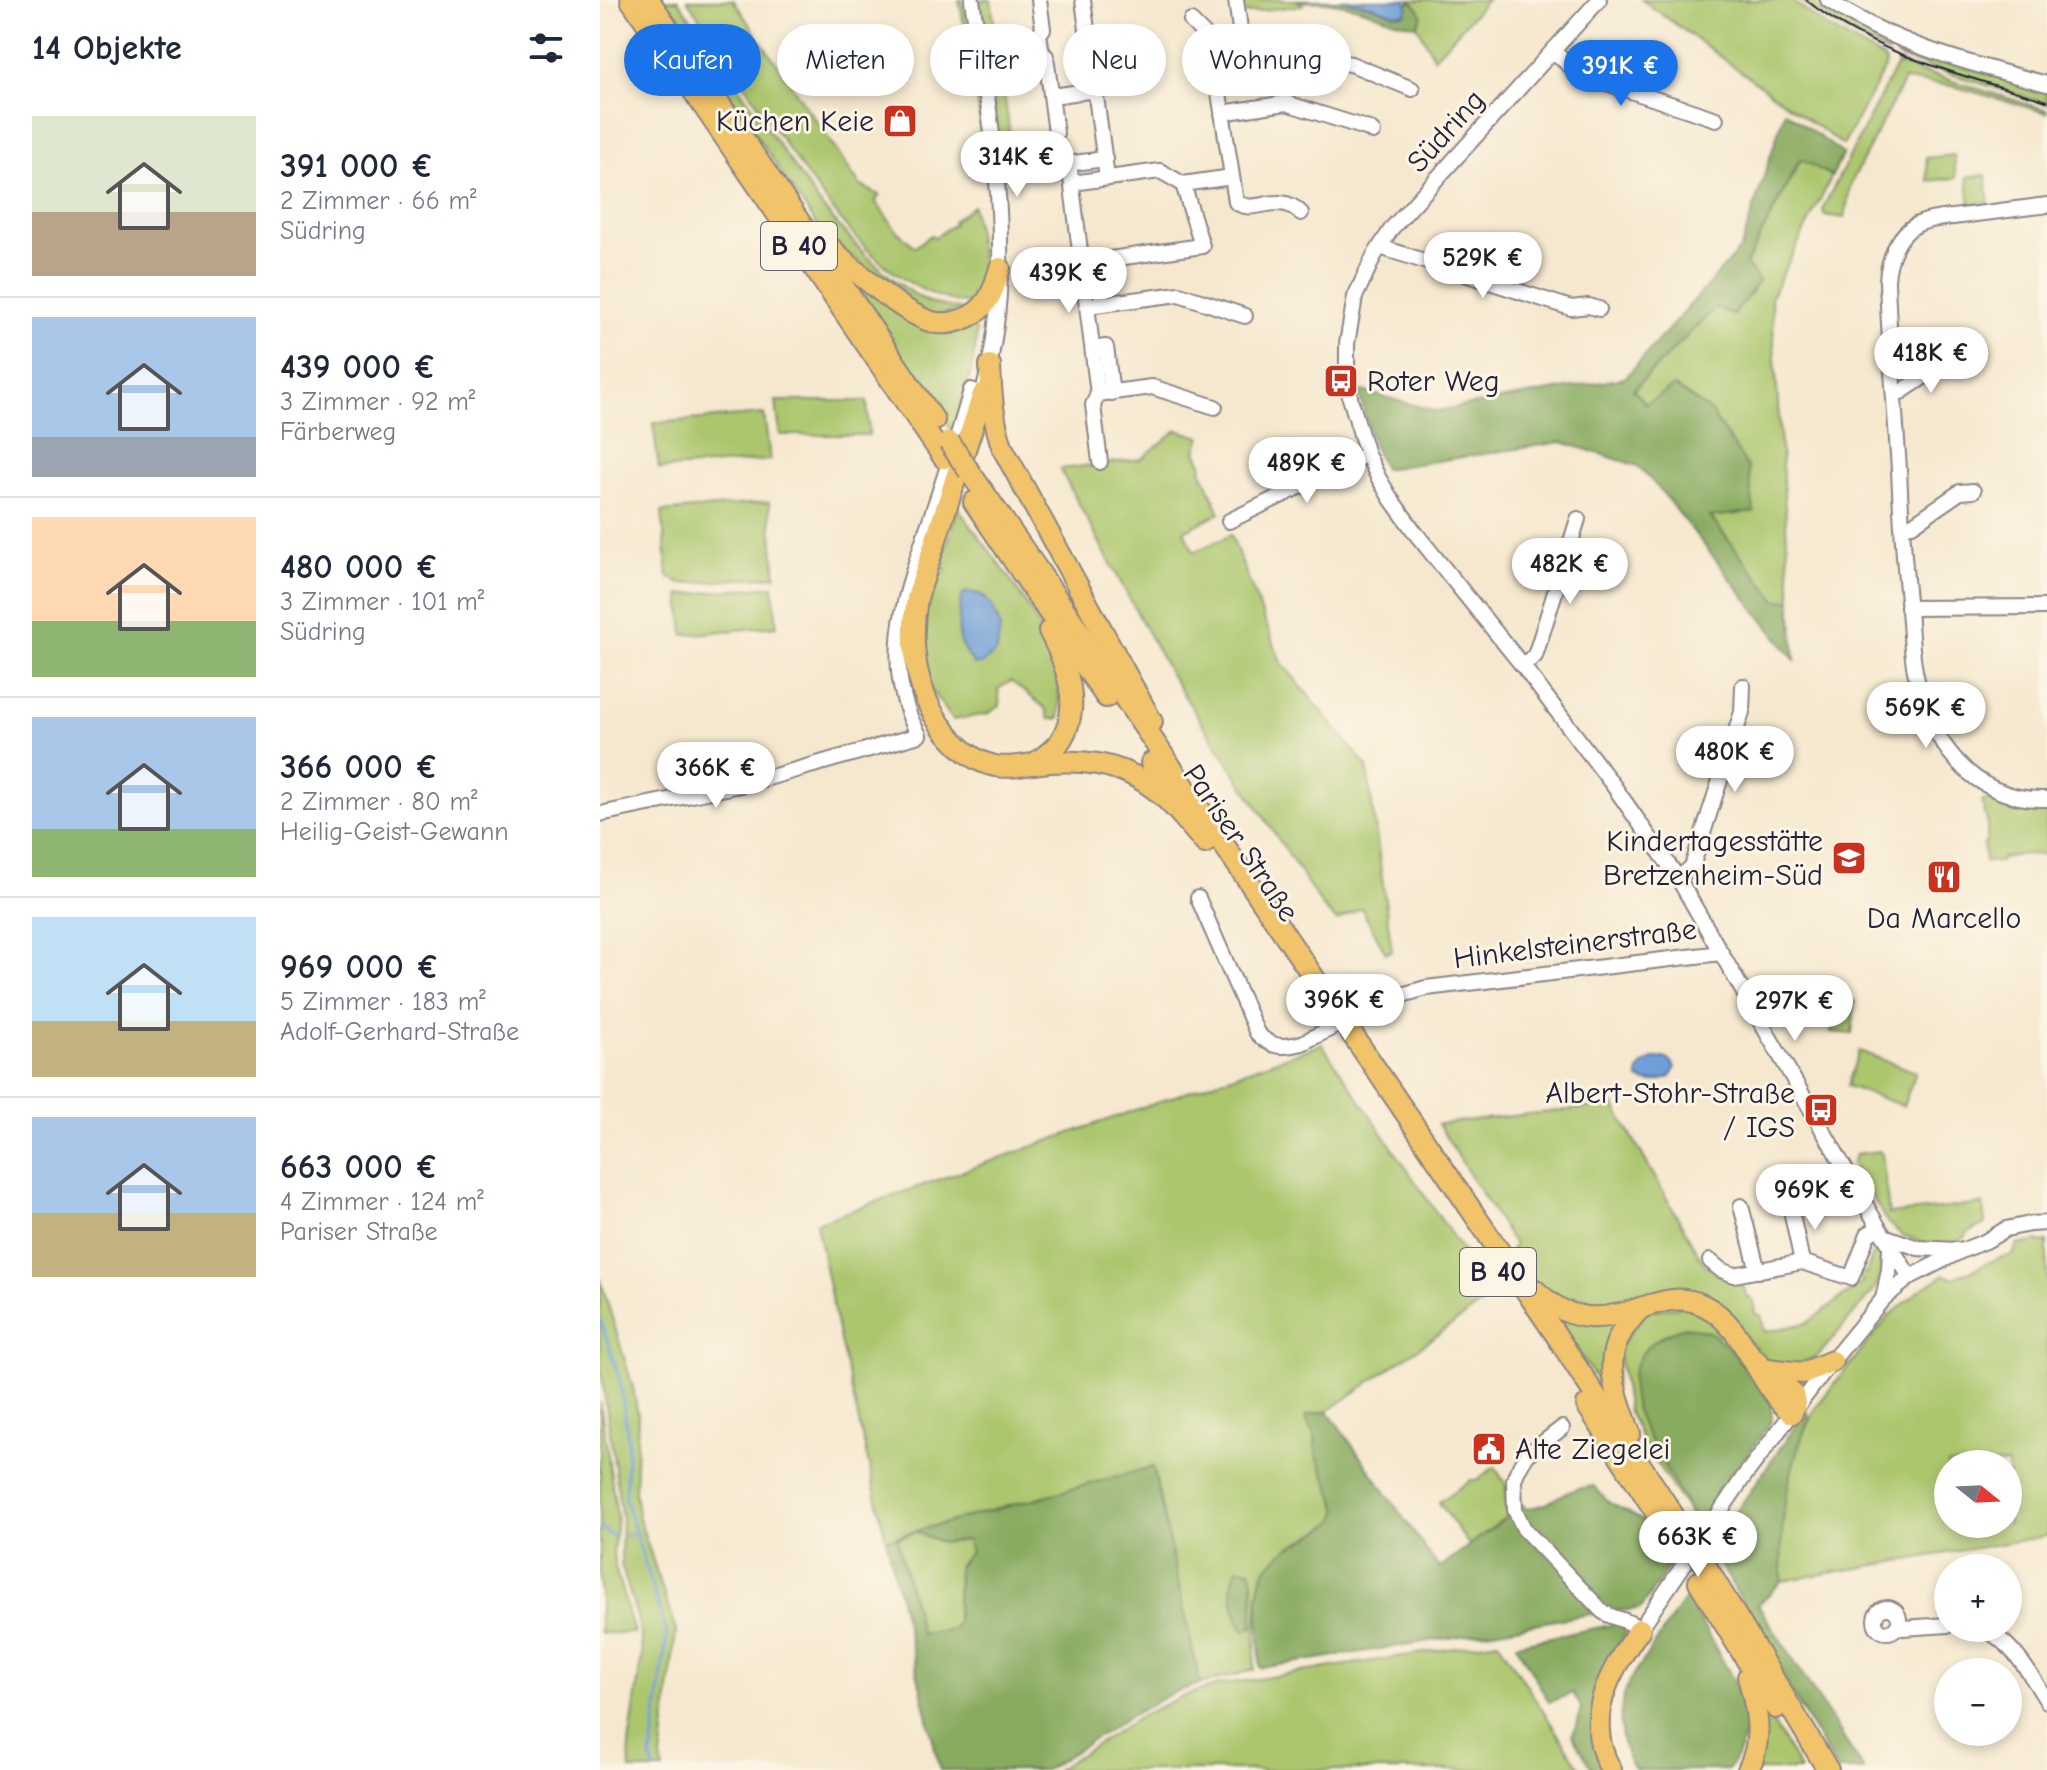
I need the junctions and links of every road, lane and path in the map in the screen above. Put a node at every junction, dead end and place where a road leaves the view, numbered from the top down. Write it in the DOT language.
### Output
graph roads {
  1 [pos="622,0"];
  2 [pos="631,0"];
  3 [pos="649,0"];
  4 [pos="972,0"];
  5 [pos="1039,0"];
  6 [pos="1083,0"];
  7 [pos="1236,0"];
  8 [pos="1599,0"];
  9 [pos="1828,0"];
  10 [pos="1191,21"];
  11 [pos="645,24"];
  12 [pos="647,24"];
  13 [pos="1086,24"];
  14 [pos="1194,24"];
  15 [pos="1239,24"];
  16 [pos="1553,51"];
  17 [pos="1351,64"];
  18 [pos="2047,84"];
  19 [pos="1412,89"];
  20 [pos="1063,94"];
  21 [pos="698,96"];
  22 [pos="1052,96"];
  23 [pos="1096,96"];
  24 [pos="1219,96"];
  25 [pos="1222,113"];
  26 [pos="1716,119"];
  27 [pos="1373,132"];
  28 [pos="1056,133"];
  29 [pos="1104,155"];
  30 [pos="1063,160"];
  31 [pos="766,172"];
  32 [pos="996,173"];
  33 [pos="1232,177"];
  34 [pos="1107,178"];
  35 [pos="1072,183"];
  36 [pos="1183,184"];
  37 [pos="2047,205"];
  38 [pos="1301,213"];
  39 [pos="1380,247"];
  40 [pos="1089,262"];
  41 [pos="1000,268"];
  42 [pos="1095,305"];
  43 [pos="1599,309"];
  44 [pos="1245,316"];
  45 [pos="1965,358"];
  46 [pos="990,365"];
  47 [pos="1894,393"];
  48 [pos="983,394"];
  49 [pos="1105,394"];
  50 [pos="1215,407"];
  51 [pos="947,450"];
  52 [pos="1367,454"];
  53 [pos="1100,462"];
  54 [pos="966,479"];
  55 [pos="1973,491"];
  56 [pos="1578,519"];
  57 [pos="1229,521"];
  58 [pos="1902,526"];
  59 [pos="1010,556"];
  60 [pos="2047,607"];
  61 [pos="1908,608"];
  62 [pos="1522,665"];
  63 [pos="1743,686"];
  64 [pos="1034,764"];
  65 [pos="1186,790"];
  66 [pos="2047,799"];
  67 [pos="600,814"];
  68 [pos="1205,843"];
  69 [pos="1678,878"];
  70 [pos="1198,898"];
  71 [pos="1721,953"];
  72 [pos="1741,1206"];
  73 [pos="1791,1210"];
  74 [pos="2045,1224"];
  75 [pos="1884,1237"];
  76 [pos="1493,1242"];
  77 [pos="1961,1251"];
  78 [pos="1710,1261"];
  79 [pos="1802,1262"];
  80 [pos="1758,1271"];
  81 [pos="1910,1277"];
  82 [pos="1883,1299"];
  83 [pos="1641,1308"];
  84 [pos="1832,1361"];
  85 [pos="1759,1364"];
  86 [pos="1792,1413"];
  87 [pos="1562,1428"];
  88 [pos="1641,1463"];
  89 [pos="1684,1544"];
  90 [pos="1698,1567"];
  91 [pos="1898,1626"];
  92 [pos="1934,1626"];
  93 [pos="1640,1629"];
  94 [pos="2005,1642"];
  95 [pos="1740,1650"];
  96 [pos="2047,1670"];
  97 [pos="2031,1676"];
  98 [pos="2047,1701"];
  99 [pos="1611,1770"];
  100 [pos="1748,1770"];
  101 [pos="1813,1770"];
  102 [pos="1828,1770"];
  1 -- 11 [label="highway"];
  2 -- 12 [label="highway, Pariser Straße / B 40"];
  3 -- 31 [label="highway, Pariser Straße / B 40"];
  4 -- 32 [label="street"];
  5 -- 22 [label="street"];
  6 -- 13 [label="street"];
  7 -- 15 [label="street"];
  8 -- 16 [label="street, Südring"];
  9 -- 18 [label="street"];
  10 -- 14 [label="street"];
  16 -- 26 [label="street"];
  16 -- 39 [label="street, Südring"];
  17 -- 19 [label="street"];
  20 -- 22 [label="street"];
  21 -- 51 [label="highway, Pariser Straße / B 40"];
  22 -- 28 [label="street"];
  23 -- 29 [label="street"];
  24 -- 25 [label="street"];
  25 -- 27 [label="street"];
  25 -- 33 [label="street"];
  29 -- 30 [label="street"];
  29 -- 34 [label="street"];
  30 -- 32 [label="street"];
  30 -- 35 [label="street"];
  31 -- 41 [label="highway"];
  31 -- 51 [label="highway, Pariser Straße / B 40"];
  32 -- 41 [label="street"];
  33 -- 36 [label="street"];
  33 -- 38 [label="street"];
  34 -- 35 [label="street"];
  34 -- 36 [label="street"];
  35 -- 40 [label="street"];
  36 -- 40 [label="street"];
  37 -- 47 [label="street"];
  39 -- 43 [label="street"];
  39 -- 52 [label="street, Südring"];
  40 -- 42 [label="street"];
  41 -- 46 [label="street"];
  42 -- 44 [label="street"];
  42 -- 49 [label="street"];
  45 -- 47 [label="street"];
  46 -- 48 [label="street"];
  46 -- 65 [label="highway"];
  47 -- 58 [label="street"];
  48 -- 64 [label="highway"];
  48 -- 67 [label="street"];
  49 -- 50 [label="street"];
  49 -- 53 [label="street"];
  51 -- 54 [label="highway, Pariser Straße / B 40, bridge"];
  52 -- 57 [label="street"];
  52 -- 62 [label="street, Südring"];
  54 -- 59 [label="highway, Pariser Straße / B 40"];
  54 -- 65 [label="highway, Pariser Straße / B 40"];
  55 -- 58 [label="street"];
  56 -- 62 [label="street"];
  58 -- 61 [label="street"];
  59 -- 64 [label="highway"];
  59 -- 68 [label="highway, Pariser Straße / B 40"];
  60 -- 61 [label="street"];
  61 -- 66 [label="street"];
  62 -- 69 [label="street, Südring"];
  63 -- 69 [label="street"];
  64 -- 68 [label="highway"];
  65 -- 76 [label="highway, Pariser Straße / B 40"];
  68 -- 89 [label="highway, Pariser Straße / B 40"];
  69 -- 71 [label="street, Südring"];
  70 -- 71 [label="street, Hinkelsteinerstraße, bridge"];
  71 -- 75 [label="street, Südring"];
  72 -- 80 [label="street"];
  73 -- 79 [label="street"];
  74 -- 77 [label="street"];
  75 -- 77 [label="street"];
  75 -- 79 [label="street"];
  75 -- 81 [label="street, Südring"];
  75 -- 82 [label="street"];
  76 -- 83 [label="highway, B 40"];
  76 -- 88 [label="highway, Pariser Straße / B 40"];
  77 -- 81 [label="street"];
  78 -- 80 [label="street"];
  79 -- 80 [label="street"];
  81 -- 82 [label="street"];
  82 -- 84 [label="street"];
  83 -- 85 [label="highway, B 40"];
  83 -- 88 [label="highway, B 40"];
  84 -- 85 [label="highway"];
  84 -- 86 [label="street"];
  85 -- 86 [label="highway, B 40"];
  86 -- 93 [label="street"];
  87 -- 93 [label="street"];
  88 -- 89 [label="highway, Pariser Straße / B 40"];
  89 -- 90 [label="highway, Pariser Straße / B 40, bridge"];
  90 -- 95 [label="highway, Pariser Straße / B 40"];
  90 -- 102 [label="highway, Pariser Straße / B 40"];
  91 -- 92 [label="street"];
  93 -- 99 [label="highway"];
  94 -- 97 [label="street"];
  95 -- 100 [label="highway, B 40"];
  95 -- 101 [label="highway, Pariser Straße / B 40"];
  96 -- 97 [label="street"];
  97 -- 98 [label="street"];
}
